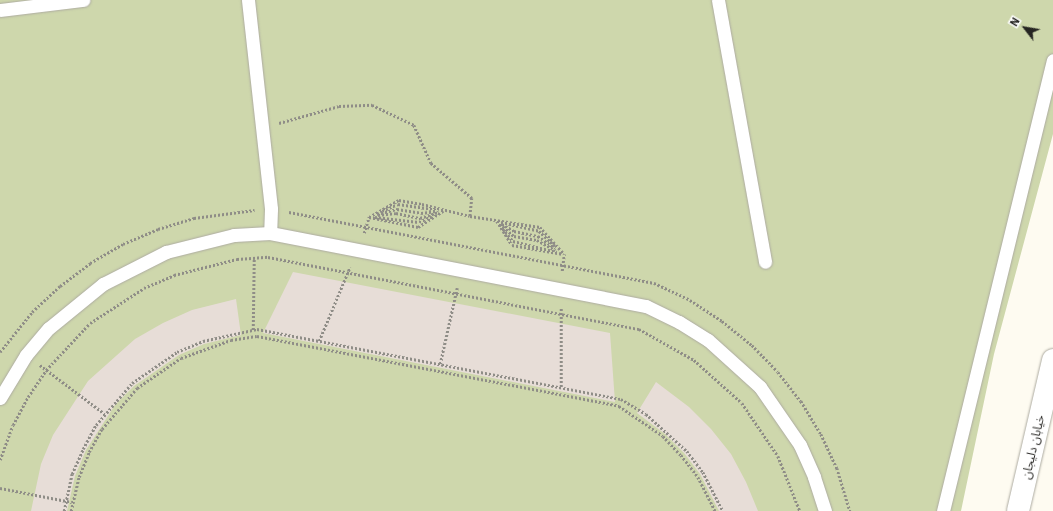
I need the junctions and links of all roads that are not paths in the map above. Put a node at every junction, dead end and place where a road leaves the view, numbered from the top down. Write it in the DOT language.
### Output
graph roads {
  1 [pos="83,0"];
  2 [pos="248,0"];
  3 [pos="718,0"];
  4 [pos="0,10"];
  5 [pos="1053,60"];
  6 [pos="270,233"];
  7 [pos="766,262"];
  8 [pos="1053,360"];
  9 [pos="0,398"];
  10 [pos="825,511"];
  11 [pos="942,511"];
  12 [pos="1018,511"];
  1 -- 4 [label="lane"];
  2 -- 6 [label="lane"];
  3 -- 7 [label="lane"];
  5 -- 11 [label="lane"];
  6 -- 9 [label="lane"];
  6 -- 10 [label="lane"];
  8 -- 12 [label="main road, خیابان دلیجان"];
}
